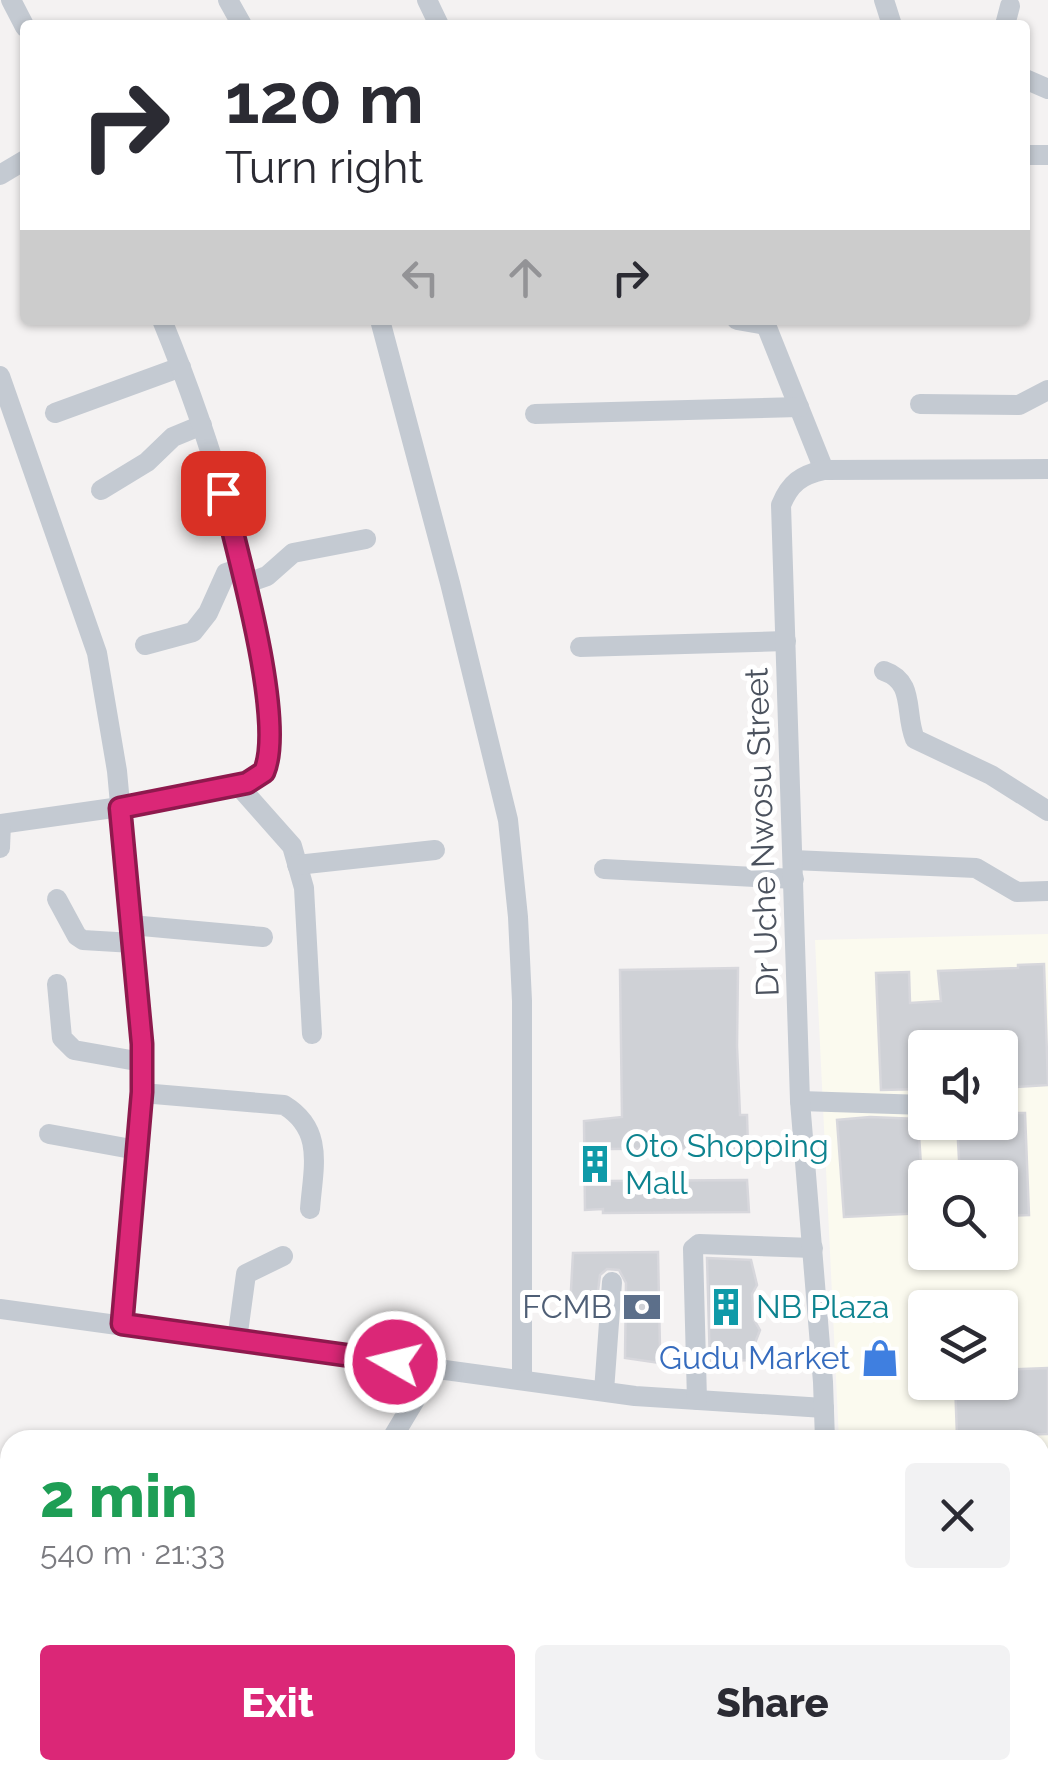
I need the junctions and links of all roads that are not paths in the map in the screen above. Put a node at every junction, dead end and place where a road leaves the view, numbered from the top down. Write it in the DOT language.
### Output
graph roads {
  1 [pos="164,325"];
  2 [pos="381,325"];
  3 [pos="766,325"];
  4 [pos="181,368"];
  5 [pos="0,376"];
  6 [pos="1048,390"];
  7 [pos="920,404"];
  8 [pos="5,406"];
  9 [pos="799,407"];
  10 [pos="56,413"];
  11 [pos="535,414"];
  12 [pos="202,425"];
  13 [pos="1048,469"];
  14 [pos="824,470"];
  15 [pos="101,490"];
  16 [pos="366,539"];
  17 [pos="243,576"];
  18 [pos="786,641"];
  19 [pos="145,646"];
  20 [pos="580,646"];
  21 [pos="884,671"];
  22 [pos="238,784"];
  23 [pos="120,808"];
  24 [pos="1048,811"];
  25 [pos="1,824"];
  26 [pos="0,848"];
  27 [pos="435,850"];
  28 [pos="297,865"];
  29 [pos="794,869"];
  30 [pos="604,870"];
  31 [pos="1048,891"];
  32 [pos="56,899"];
  33 [pos="132,934"];
  34 [pos="263,937"];
  35 [pos="57,984"];
  36 [pos="312,1034"];
  37 [pos="142,1062"];
  38 [pos="142,1092"];
  39 [pos="800,1101"];
  40 [pos="908,1104"];
  41 [pos="49,1134"];
  42 [pos="137,1150"];
  43 [pos="310,1209"];
  44 [pos="812,1248"];
  45 [pos="284,1256"];
  46 [pos="612,1282"];
  47 [pos="0,1309"];
  48 [pos="122,1324"];
  49 [pos="237,1340"];
  50 [pos="434,1368"];
  51 [pos="522,1380"];
  52 [pos="604,1391"];
  53 [pos="697,1400"];
  54 [pos="824,1408"];
  55 [pos="397,1430"];
  56 [pos="825,1430"];
  1 -- 4 [label="street"];
  2 -- 51 [label="street"];
  3 -- 9 [label="street"];
  4 -- 10 [label="street"];
  4 -- 12 [label="street"];
  5 -- 8 [label="street"];
  6 -- 7 [label="street"];
  8 -- 23 [label="street"];
  9 -- 11 [label="street"];
  9 -- 14 [label="street"];
  12 -- 15 [label="street"];
  12 -- 17 [label="street"];
  13 -- 14 [label="street"];
  14 -- 18 [label="street, Dr Uche Nwosu Street"];
  16 -- 17 [label="street"];
  17 -- 19 [label="street"];
  17 -- 22 [label="street"];
  18 -- 20 [label="street"];
  18 -- 29 [label="street, Dr Uche Nwosu Street"];
  21 -- 24 [label="street"];
  22 -- 23 [label="street"];
  22 -- 28 [label="street"];
  23 -- 25 [label="street"];
  23 -- 33 [label="street"];
  25 -- 26 [label="street"];
  27 -- 28 [label="street"];
  28 -- 36 [label="street"];
  29 -- 30 [label="street"];
  29 -- 31 [label="street"];
  29 -- 39 [label="street, Dr Uche Nwosu Street"];
  32 -- 33 [label="street"];
  33 -- 34 [label="street"];
  33 -- 37 [label="street"];
  35 -- 37 [label="street"];
  37 -- 38 [label="street"];
  38 -- 42 [label="street"];
  38 -- 43 [label="street"];
  39 -- 40 [label="street"];
  39 -- 44 [label="street, Dr Uche Nwosu Street"];
  41 -- 42 [label="street"];
  42 -- 48 [label="street"];
  44 -- 53 [label="street"];
  44 -- 54 [label="street, Dr Uche Nwosu Street"];
  45 -- 49 [label="street"];
  46 -- 52 [label="street"];
  47 -- 48 [label="street"];
  48 -- 49 [label="street"];
  49 -- 50 [label="street"];
  50 -- 51 [label="street"];
  50 -- 55 [label="street"];
  51 -- 52 [label="street"];
  52 -- 53 [label="street"];
  53 -- 54 [label="street"];
  54 -- 56 [label="street, Dr Uche Nwosu Street"];
}
